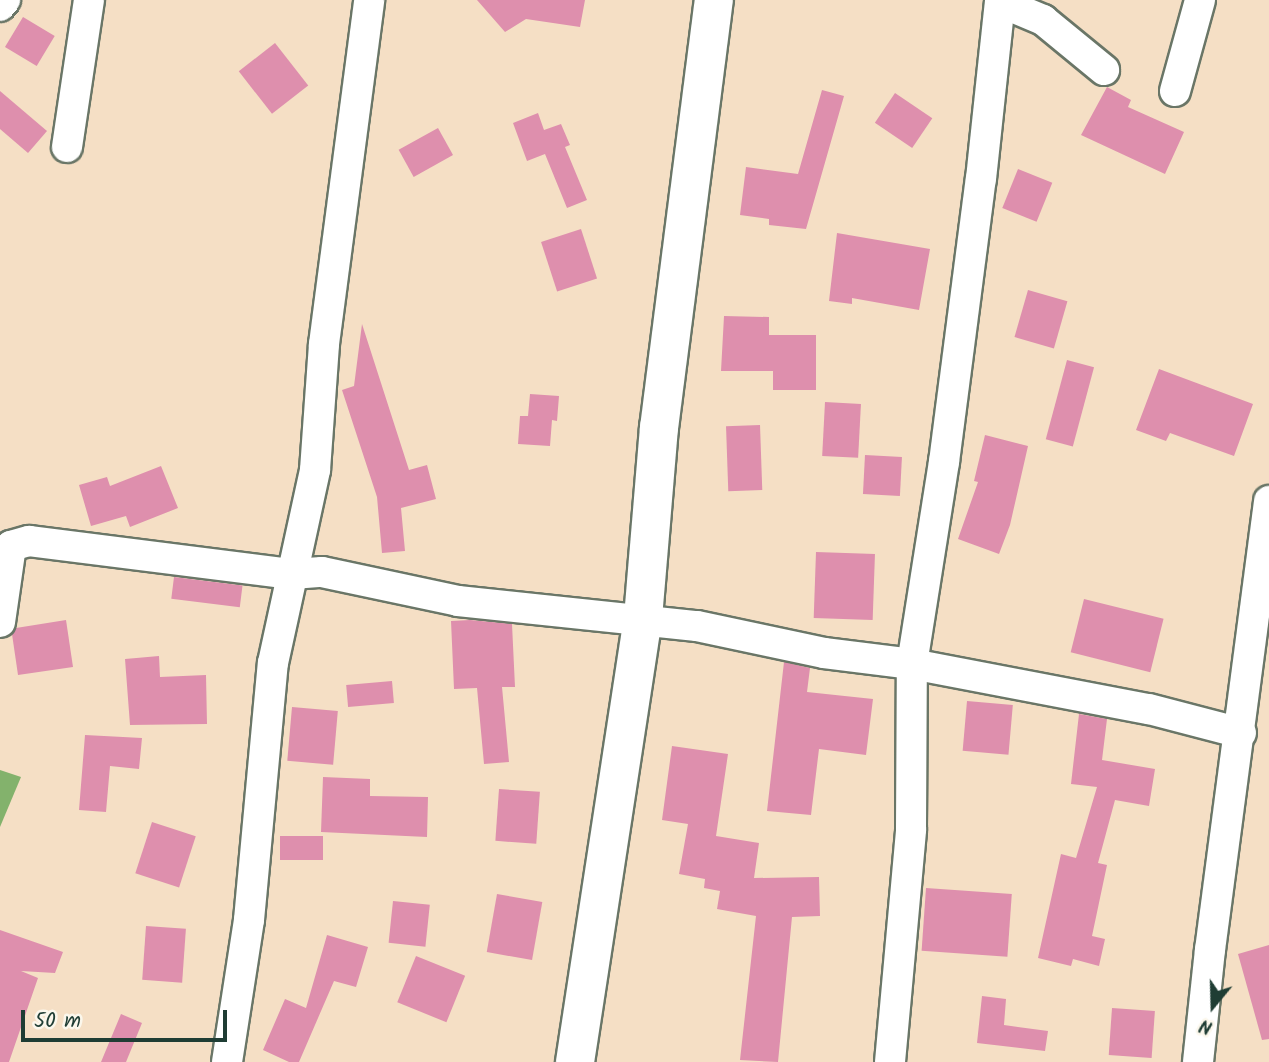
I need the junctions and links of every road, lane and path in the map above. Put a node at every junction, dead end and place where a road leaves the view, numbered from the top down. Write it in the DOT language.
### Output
graph roads {
  1 [pos="5,0"];
  2 [pos="89,0"];
  3 [pos="369,0"];
  4 [pos="714,0"];
  5 [pos="1200,0"];
  6 [pos="1000,1"];
  7 [pos="0,6"];
  8 [pos="1104,70"];
  9 [pos="1175,91"];
  10 [pos="67,147"];
  11 [pos="1269,501"];
  12 [pos="292,573"];
  13 [pos="643,618"];
  14 [pos="0,622"];
  15 [pos="912,664"];
  16 [pos="1241,733"];
  17 [pos="227,1062"];
  18 [pos="575,1062"];
  19 [pos="890,1062"];
  20 [pos="1198,1062"];
  1 -- 7 [label="street"];
  2 -- 10 [label="street"];
  3 -- 12 [label="street"];
  4 -- 13 [label="main road"];
  5 -- 9 [label="street"];
  6 -- 8 [label="street"];
  6 -- 15 [label="street"];
  11 -- 16 [label="street"];
  12 -- 13 [label="street"];
  12 -- 14 [label="street"];
  12 -- 17 [label="street"];
  13 -- 15 [label="street"];
  13 -- 18 [label="main road"];
  15 -- 16 [label="street"];
  15 -- 19 [label="street"];
  16 -- 20 [label="street"];
}
